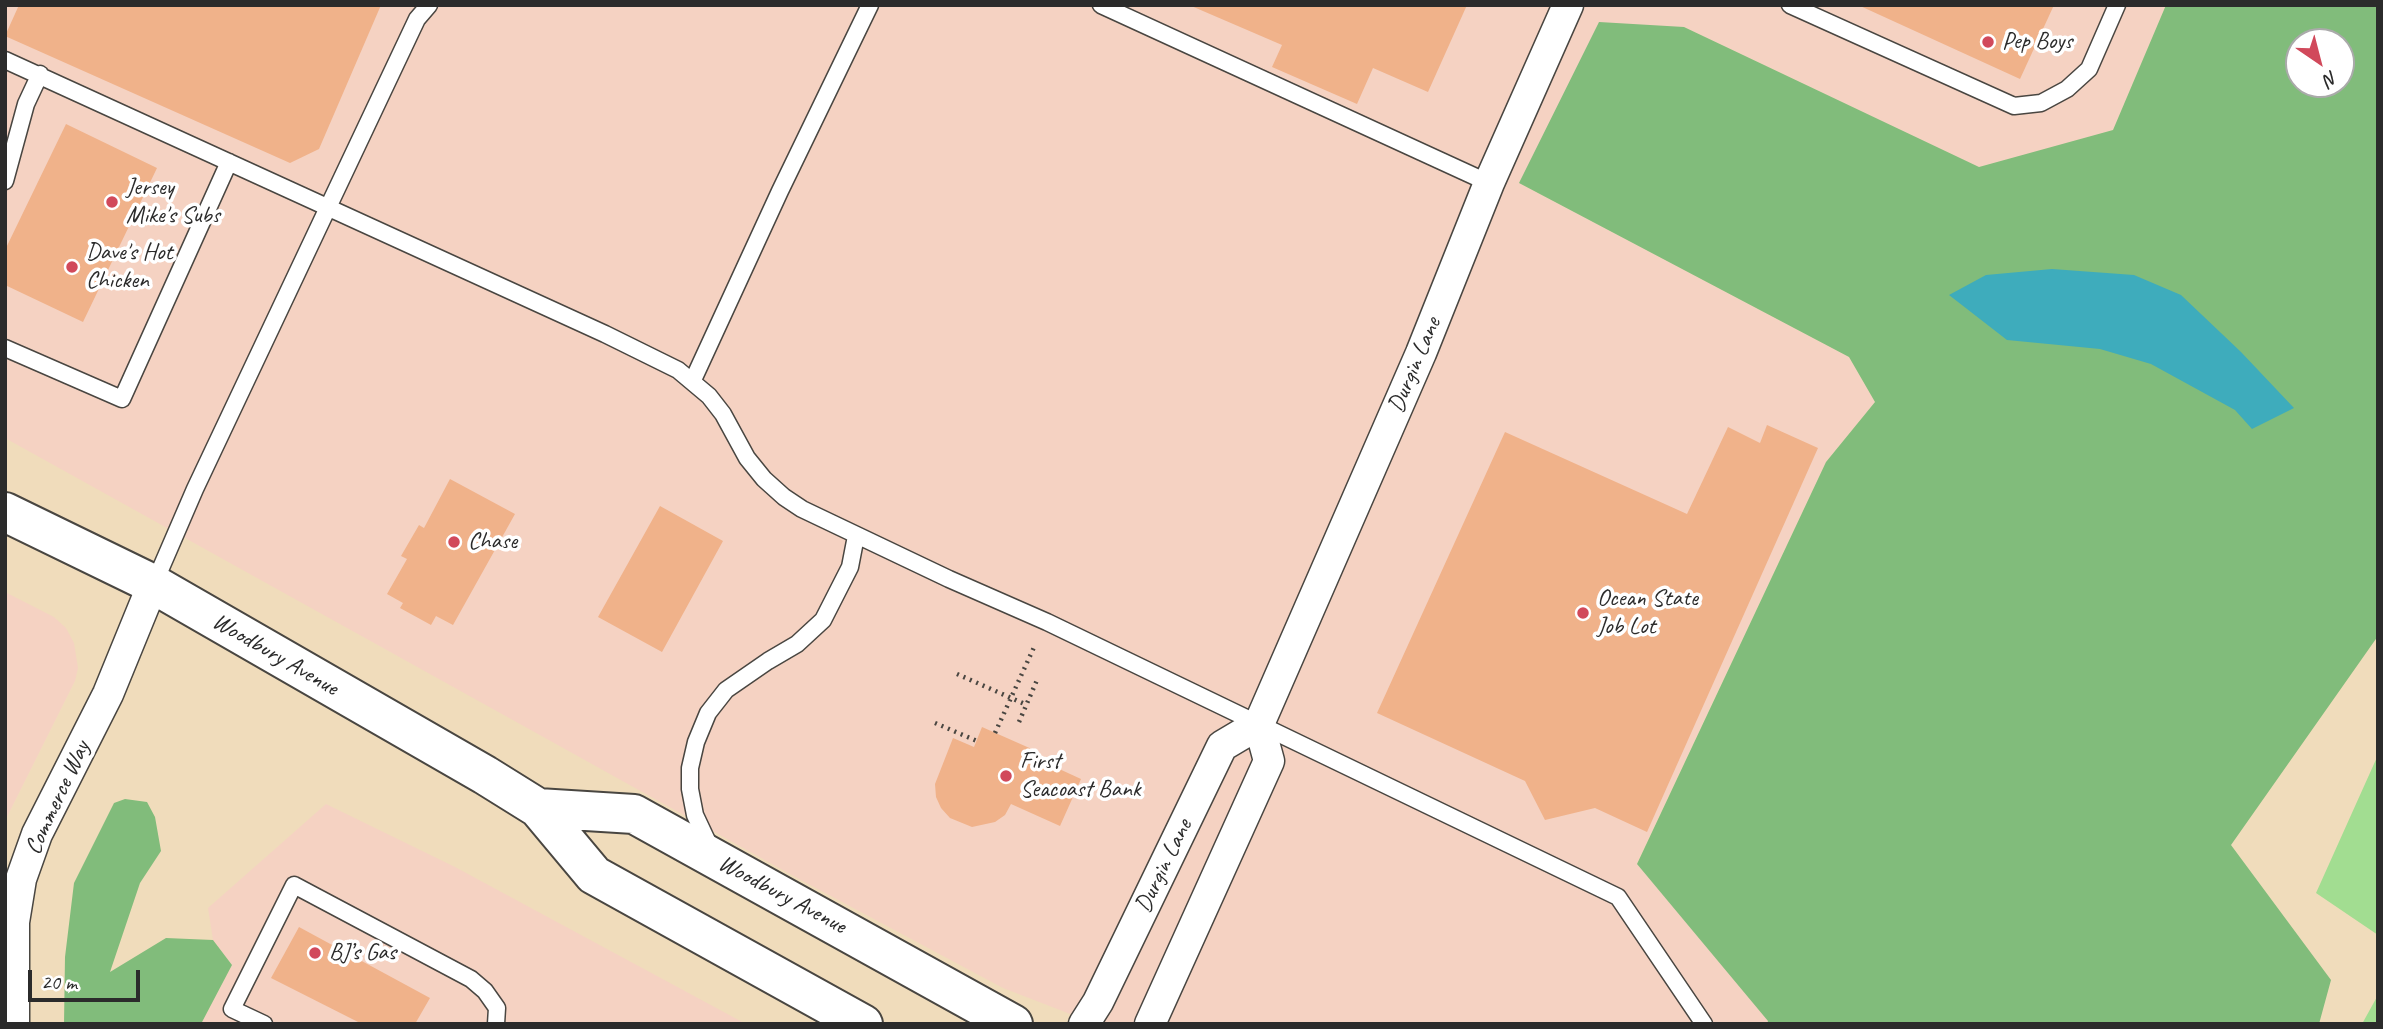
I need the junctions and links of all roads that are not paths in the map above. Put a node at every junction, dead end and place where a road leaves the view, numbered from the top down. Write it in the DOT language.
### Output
graph roads {
  1 [pos="429,5"];
  2 [pos="870,5"];
  3 [pos="1101,5"];
  4 [pos="1568,5"];
  5 [pos="1790,5"];
  6 [pos="2118,5"];
  7 [pos="5,60"];
  8 [pos="40,74"];
  9 [pos="229,162"];
  10 [pos="5,181"];
  11 [pos="1489,183"];
  12 [pos="328,207"];
  13 [pos="5,348"];
  14 [pos="693,380"];
  15 [pos="5,512"];
  16 [pos="856,536"];
  17 [pos="153,584"];
  18 [pos="1259,724"];
  19 [pos="538,808"];
  20 [pos="715,859"];
  21 [pos="14,1024"];
  22 [pos="264,1024"];
  23 [pos="496,1024"];
  24 [pos="863,1024"];
  25 [pos="1013,1024"];
  26 [pos="1084,1024"];
  27 [pos="1150,1024"];
  28 [pos="1704,1024"];
  1 -- 12 [label="lane"];
  2 -- 14 [label="lane"];
  3 -- 11 [label="lane"];
  4 -- 11 [label="street, Durgin Lane"];
  5 -- 6 [label="lane"];
  7 -- 8 [label="lane"];
  8 -- 9 [label="lane"];
  8 -- 10 [label="lane"];
  9 -- 12 [label="lane"];
  9 -- 13 [label="lane"];
  11 -- 18 [label="street, Durgin Lane"];
  12 -- 14 [label="lane"];
  12 -- 17 [label="lane"];
  14 -- 16 [label="lane"];
  15 -- 17 [label="main road, Woodbury Avenue"];
  16 -- 18 [label="lane"];
  16 -- 20 [label="lane"];
  17 -- 19 [label="main road, Woodbury Avenue"];
  17 -- 21 [label="street, Commerce Way"];
  18 -- 26 [label="street, Durgin Lane"];
  18 -- 27 [label="street, Durgin Lane"];
  18 -- 28 [label="lane"];
  19 -- 20 [label="main road, Woodbury Avenue"];
  19 -- 24 [label="main road, Woodbury Avenue"];
  20 -- 25 [label="main road, Woodbury Avenue"];
  22 -- 23 [label="lane"];
}
